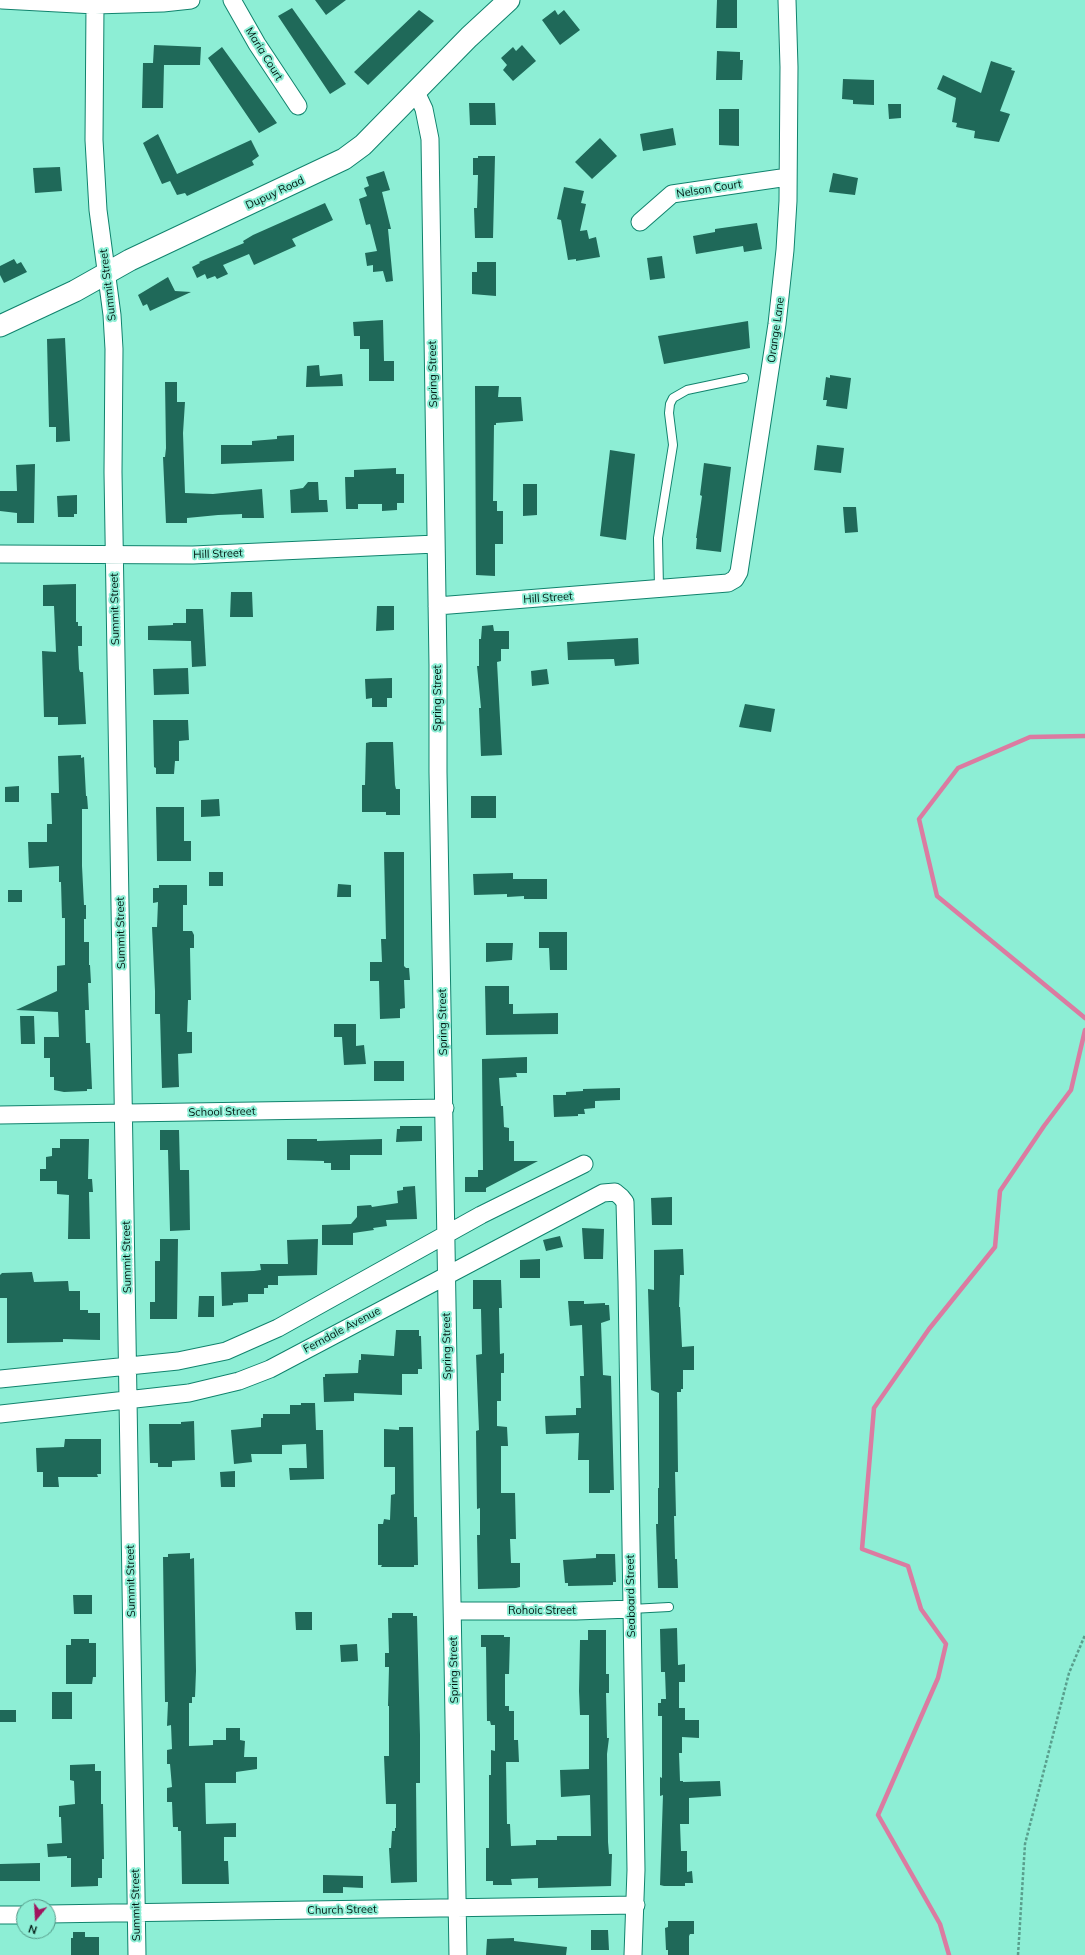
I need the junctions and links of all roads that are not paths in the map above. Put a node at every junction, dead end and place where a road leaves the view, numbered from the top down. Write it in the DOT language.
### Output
graph roads {
  1 [pos="2,0"];
  2 [pos="191,0"];
  3 [pos="232,0"];
  4 [pos="787,0"];
  5 [pos="507,1"];
  6 [pos="95,5"];
  7 [pos="416,92"];
  8 [pos="298,106"];
  9 [pos="788,177"];
  10 [pos="640,222"];
  11 [pos="108,272"];
  12 [pos="0,326"];
  13 [pos="744,378"];
  14 [pos="436,544"];
  15 [pos="0,554"];
  16 [pos="114,555"];
  17 [pos="659,589"];
  18 [pos="437,606"];
  19 [pos="444,1108"];
  20 [pos="124,1114"];
  21 [pos="0,1115"];
  22 [pos="584,1164"];
  23 [pos="446,1234"];
  24 [pos="626,1237"];
  25 [pos="447,1274"];
  26 [pos="128,1366"];
  27 [pos="0,1379"];
  28 [pos="129,1400"];
  29 [pos="0,1414"];
  30 [pos="669,1607"];
  31 [pos="631,1608"];
  32 [pos="453,1611"];
  33 [pos="636,1905"];
  34 [pos="457,1908"];
  35 [pos="136,1912"];
  36 [pos="16,1914"];
  37 [pos="56,1914"];
  38 [pos="0,1915"];
  39 [pos="137,1955"];
  40 [pos="458,1955"];
  41 [pos="633,1955"];
  1 -- 6 [label="street"];
  2 -- 6 [label="street"];
  3 -- 8 [label="street, Maria Court"];
  4 -- 9 [label="street, Orange Lane"];
  5 -- 7 [label="street, Dupuy Road"];
  6 -- 11 [label="street, Summit Street"];
  7 -- 11 [label="street, Dupuy Road"];
  7 -- 14 [label="street, Spring Street"];
  9 -- 10 [label="street, Nelson Court"];
  9 -- 17 [label="street, Orange Lane"];
  11 -- 12 [label="street, Dupuy Road"];
  11 -- 16 [label="street, Summit Street"];
  13 -- 17 [label="lane"];
  14 -- 16 [label="street, Hill Street"];
  14 -- 18 [label="street, Spring Street"];
  15 -- 16 [label="street, Hill Street"];
  16 -- 20 [label="street, Summit Street"];
  17 -- 18 [label="street, Hill Street"];
  18 -- 19 [label="street, Spring Street"];
  19 -- 20 [label="street, School Street"];
  19 -- 23 [label="street, Spring Street"];
  20 -- 21 [label="street, School Street"];
  20 -- 26 [label="street, Summit Street"];
  22 -- 23 [label="street"];
  23 -- 25 [label="street, Spring Street"];
  23 -- 26 [label="street"];
  24 -- 25 [label="street, Ferndale Avenue"];
  24 -- 31 [label="street, Seaboard Street"];
  25 -- 28 [label="street, Ferndale Avenue"];
  25 -- 32 [label="street, Spring Street"];
  26 -- 27 [label="street"];
  26 -- 28 [label="street, Summit Street"];
  28 -- 29 [label="street, Ferndale Avenue"];
  28 -- 35 [label="street, Summit Street"];
  30 -- 31 [label="lane"];
  31 -- 32 [label="street, Rohoic Street"];
  31 -- 33 [label="street, Seaboard Street"];
  32 -- 34 [label="street, Spring Street"];
  33 -- 34 [label="street, Church Street"];
  33 -- 41 [label="street, Seaboard Street"];
  34 -- 35 [label="street, Church Street"];
  34 -- 40 [label="street, Spring Street"];
  35 -- 37 [label="street, Church Street"];
  35 -- 39 [label="street, Summit Street"];
  36 -- 38 [label="street"];
}
